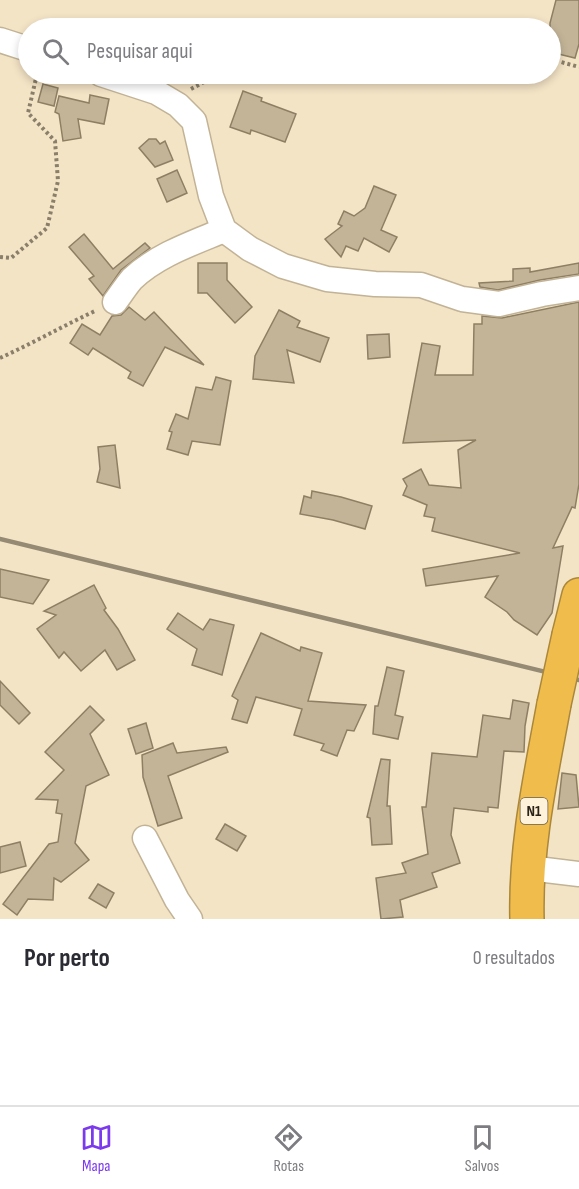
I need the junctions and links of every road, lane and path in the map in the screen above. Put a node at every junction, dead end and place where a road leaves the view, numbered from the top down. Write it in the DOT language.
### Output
graph roads {
  1 [pos="0,40"];
  2 [pos="18,46"];
  3 [pos="561,62"];
  4 [pos="579,67"];
  5 [pos="35,84"];
  6 [pos="132,84"];
  7 [pos="224,230"];
  8 [pos="0,257"];
  9 [pos="579,288"];
  10 [pos="115,302"];
  11 [pos="0,358"];
  12 [pos="579,595"];
  13 [pos="145,838"];
  14 [pos="528,868"];
  15 [pos="579,874"];
  16 [pos="190,919"];
  17 [pos="527,919"];
  1 -- 2 [label="street"];
  3 -- 4 [label="path"];
  5 -- 8 [label="path"];
  6 -- 7 [label="street"];
  7 -- 9 [label="street"];
  7 -- 10 [label="street"];
  10 -- 11 [label="path"];
  12 -- 14 [label="highway, N1, bridge"];
  13 -- 16 [label="street"];
  14 -- 15 [label="street"];
  14 -- 17 [label="highway, N1"];
}
